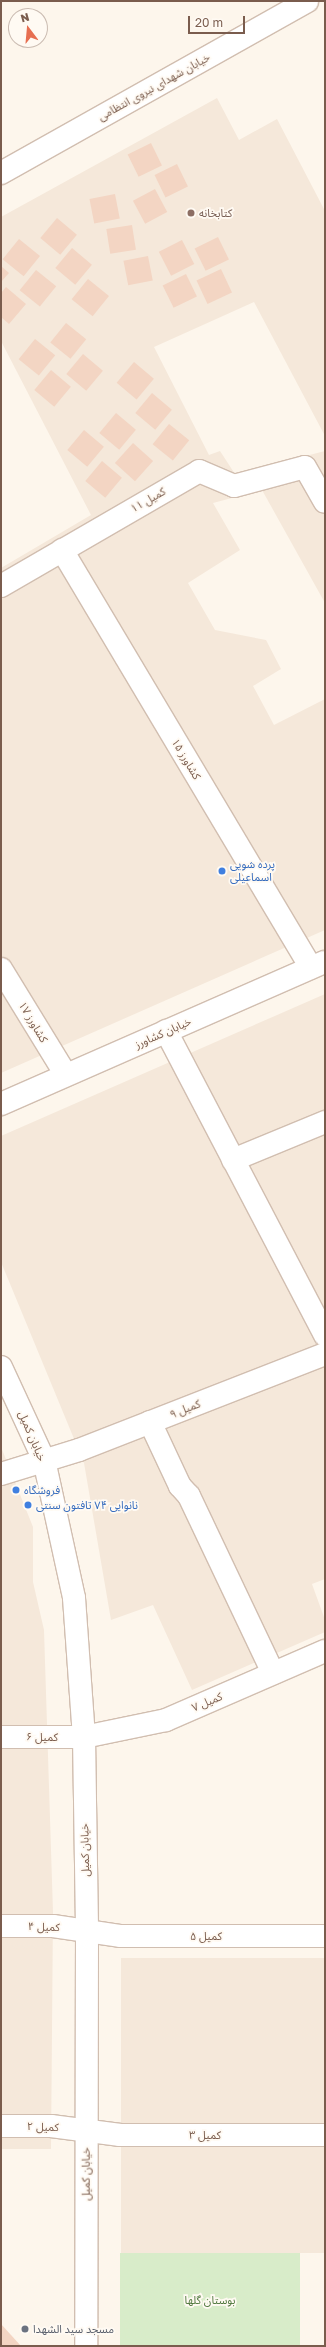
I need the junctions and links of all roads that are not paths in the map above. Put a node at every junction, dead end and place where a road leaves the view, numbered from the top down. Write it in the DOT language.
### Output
graph roads {
  1 [pos="307,1"];
  2 [pos="1,173"];
  3 [pos="325,502"];
  4 [pos="62,550"];
  5 [pos="1,586"];
  6 [pos="318,964"];
  7 [pos="1,969"];
  8 [pos="166,1031"];
  9 [pos="66,1075"];
  10 [pos="1,1104"];
  11 [pos="325,1122"];
  12 [pos="233,1160"];
  13 [pos="325,1335"];
  14 [pos="325,1354"];
  15 [pos="1,1367"];
  16 [pos="150,1422"];
  17 [pos="44,1460"];
  18 [pos="1,1474"];
  19 [pos="325,1651"];
  20 [pos="273,1673"];
  21 [pos="1,1737"];
  22 [pos="84,1737"];
  23 [pos="1,1926"];
  24 [pos="87,1930"];
  25 [pos="325,1936"];
  26 [pos="1,2126"];
  27 [pos="86,2131"];
  28 [pos="325,2135"];
  29 [pos="86,2346"];
  1 -- 2 [label="street, خیابان شهدای نیروی انتظامی"];
  3 -- 4 [label="street, کمیل ۱۱"];
  4 -- 5 [label="street, کمیل ۱۱"];
  4 -- 6 [label="street, کشاورز ۱۵"];
  6 -- 8 [label="street, خیابان کشاورز"];
  7 -- 9 [label="street, کشاورز ۱۷"];
  8 -- 9 [label="street, خیابان کشاورز"];
  8 -- 12 [label="street"];
  9 -- 10 [label="street, خیابان کشاورز"];
  11 -- 12 [label="street"];
  12 -- 13 [label="street"];
  14 -- 16 [label="street, کمیل ۹"];
  15 -- 17 [label="street, خیابان کمیل"];
  16 -- 17 [label="street, کمیل ۹"];
  16 -- 20 [label="street"];
  17 -- 18 [label="street, کمیل ۹"];
  17 -- 22 [label="street, خیابان کمیل"];
  19 -- 20 [label="street, کمیل ۷"];
  20 -- 22 [label="street, کمیل ۷"];
  21 -- 22 [label="street, کمیل ۶"];
  22 -- 24 [label="street, خیابان کمیل"];
  23 -- 24 [label="street, کمیل ۴"];
  24 -- 25 [label="street, کمیل ۵"];
  24 -- 27 [label="street, خیابان کمیل"];
  26 -- 27 [label="street, کمیل ۲"];
  27 -- 28 [label="street, کمیل ۳"];
  27 -- 29 [label="street, خیابان کمیل"];
}
